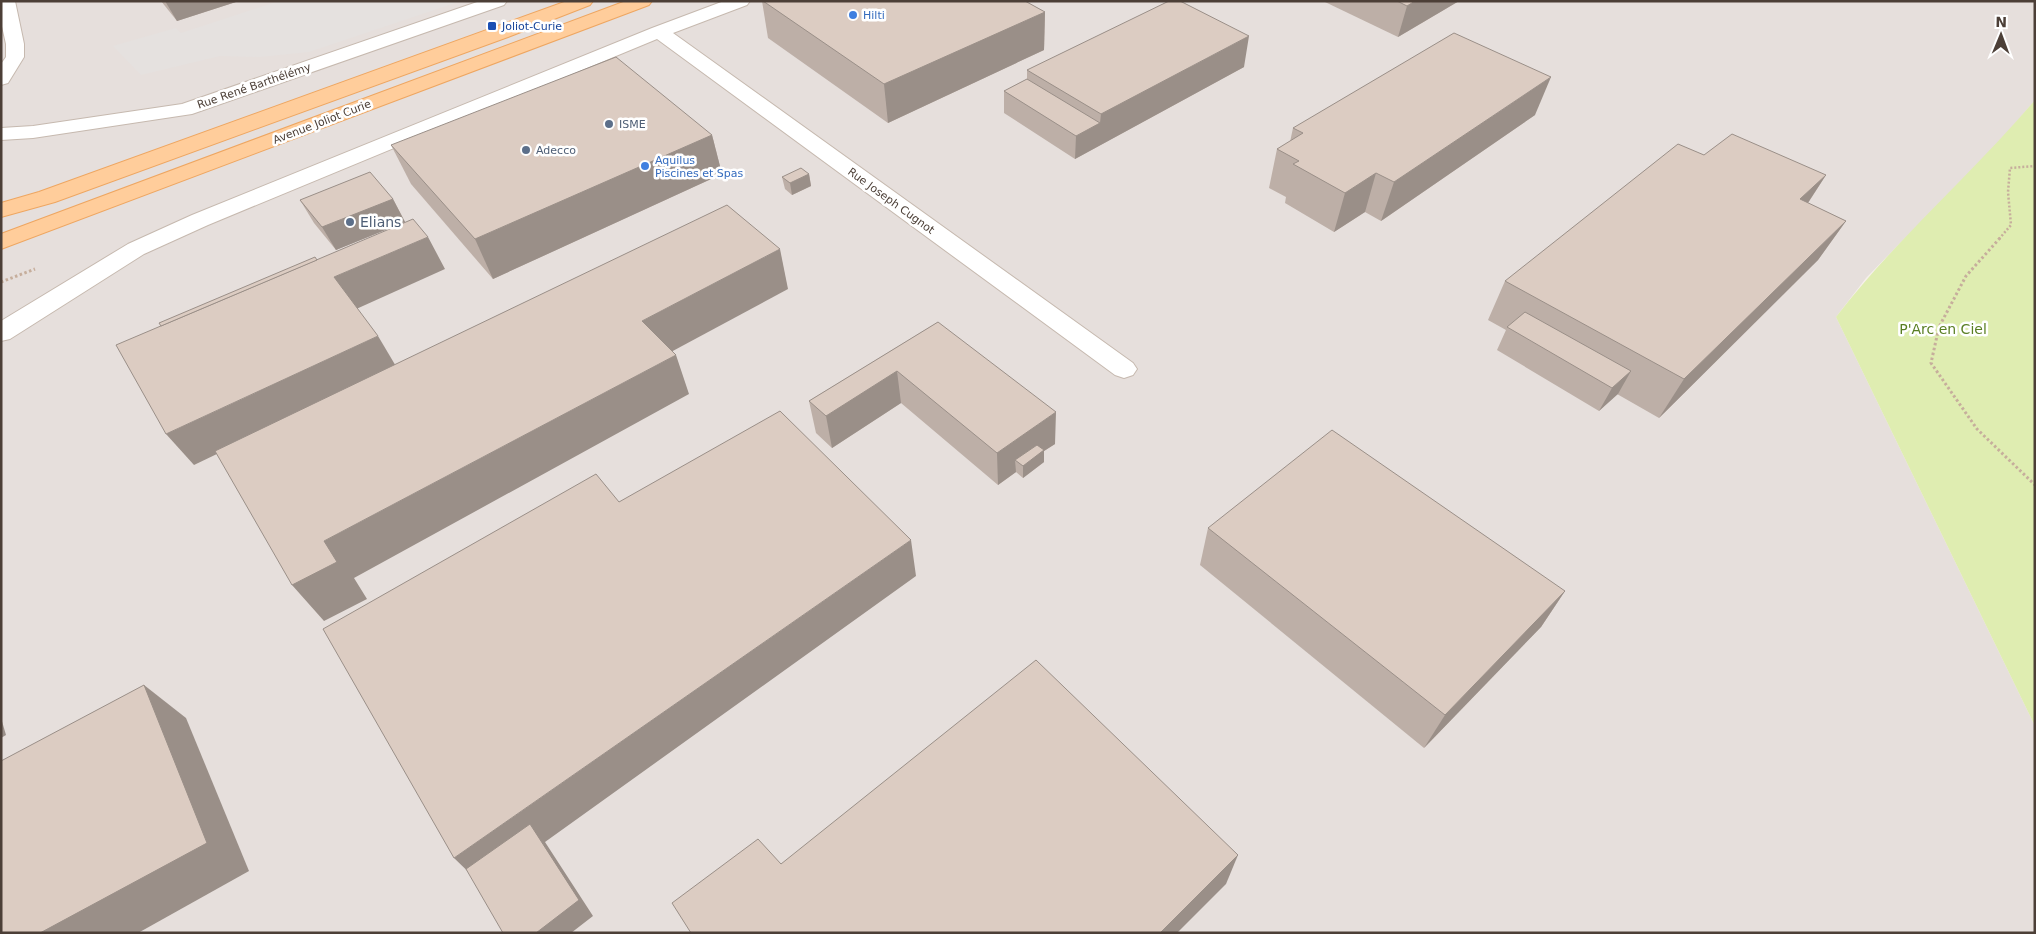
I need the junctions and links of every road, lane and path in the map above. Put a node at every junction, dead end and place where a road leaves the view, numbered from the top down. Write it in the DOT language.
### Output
graph roads {
  1 [pos="6,1"];
  2 [pos="498,1"];
  3 [pos="584,1"];
  4 [pos="643,1"];
  5 [pos="741,1"];
  6 [pos="659,32"];
  7 [pos="1,80"];
  8 [pos="1,134"];
  9 [pos="2035,166"];
  10 [pos="1,210"];
  11 [pos="1,242"];
  12 [pos="1,333"];
  13 [pos="1124,369"];
  14 [pos="2035,485"];
  1 -- 7 [label="lane"];
  2 -- 8 [label="lane, Rue René Barthélémy"];
  3 -- 10 [label="main road, Avenue Joliot Curie"];
  4 -- 11 [label="main road, Avenue Joliot Curie"];
  5 -- 6 [label="lane"];
  6 -- 12 [label="lane"];
  6 -- 13 [label="lane, Rue Joseph Cugnot"];
  9 -- 14 [label="path"];
}
